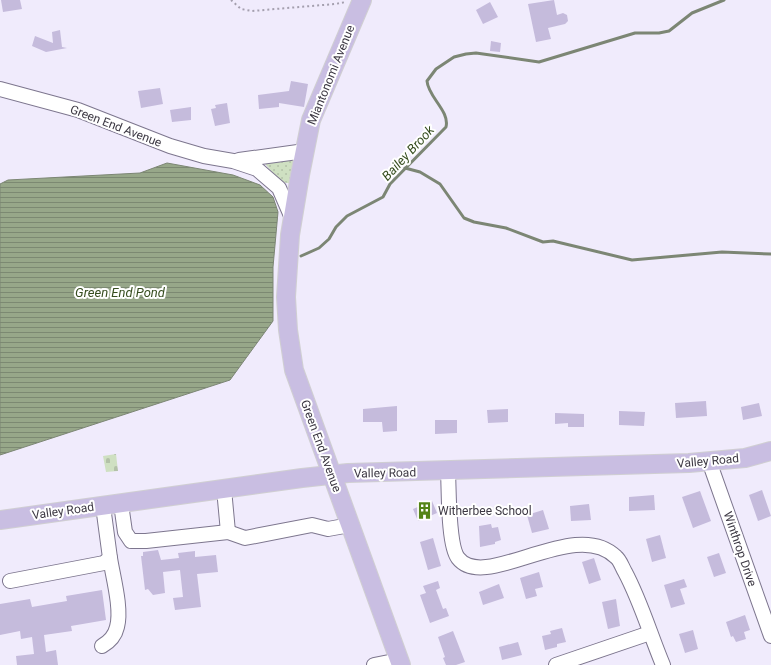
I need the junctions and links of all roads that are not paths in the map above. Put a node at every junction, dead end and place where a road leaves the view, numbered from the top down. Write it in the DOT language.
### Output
graph roads {
  1 [pos="362,0"];
  2 [pos="0,89"];
  3 [pos="305,151"];
  4 [pos="233,161"];
  5 [pos="292,218"];
  6 [pos="771,451"];
  7 [pos="709,461"];
  8 [pos="448,471"];
  9 [pos="332,475"];
  10 [pos="224,489"];
  11 [pos="121,504"];
  12 [pos="103,506"];
  13 [pos="0,520"];
  14 [pos="350,525"];
  15 [pos="228,532"];
  16 [pos="110,558"];
  17 [pos="10,581"];
  18 [pos="650,633"];
  19 [pos="771,636"];
  20 [pos="102,646"];
  21 [pos="400,662"];
  22 [pos="374,665"];
  23 [pos="556,665"];
  24 [pos="664,665"];
  1 -- 3 [label="main road, Miantonomi Avenue"];
  2 -- 4 [label="street, Green End Avenue"];
  3 -- 4 [label="street, Green End Avenue"];
  3 -- 5 [label="main road, Green End Avenue"];
  4 -- 5 [label="street, Green End Avenue"];
  5 -- 9 [label="main road, Green End Avenue"];
  6 -- 7 [label="main road, Valley Road"];
  7 -- 8 [label="main road, Valley Road"];
  7 -- 19 [label="street, Winthrop Drive"];
  8 -- 9 [label="main road, Valley Road"];
  8 -- 18 [label="street"];
  9 -- 10 [label="main road, Valley Road"];
  9 -- 14 [label="main road, Green End Avenue"];
  10 -- 11 [label="main road, Valley Road"];
  10 -- 15 [label="street"];
  11 -- 12 [label="main road, Valley Road"];
  11 -- 15 [label="street"];
  12 -- 13 [label="main road, Valley Road"];
  12 -- 16 [label="street"];
  14 -- 15 [label="street"];
  14 -- 21 [label="main road, Green End Avenue"];
  16 -- 17 [label="street"];
  16 -- 20 [label="street"];
  18 -- 23 [label="street"];
  18 -- 24 [label="street"];
  21 -- 22 [label="street"];
}
